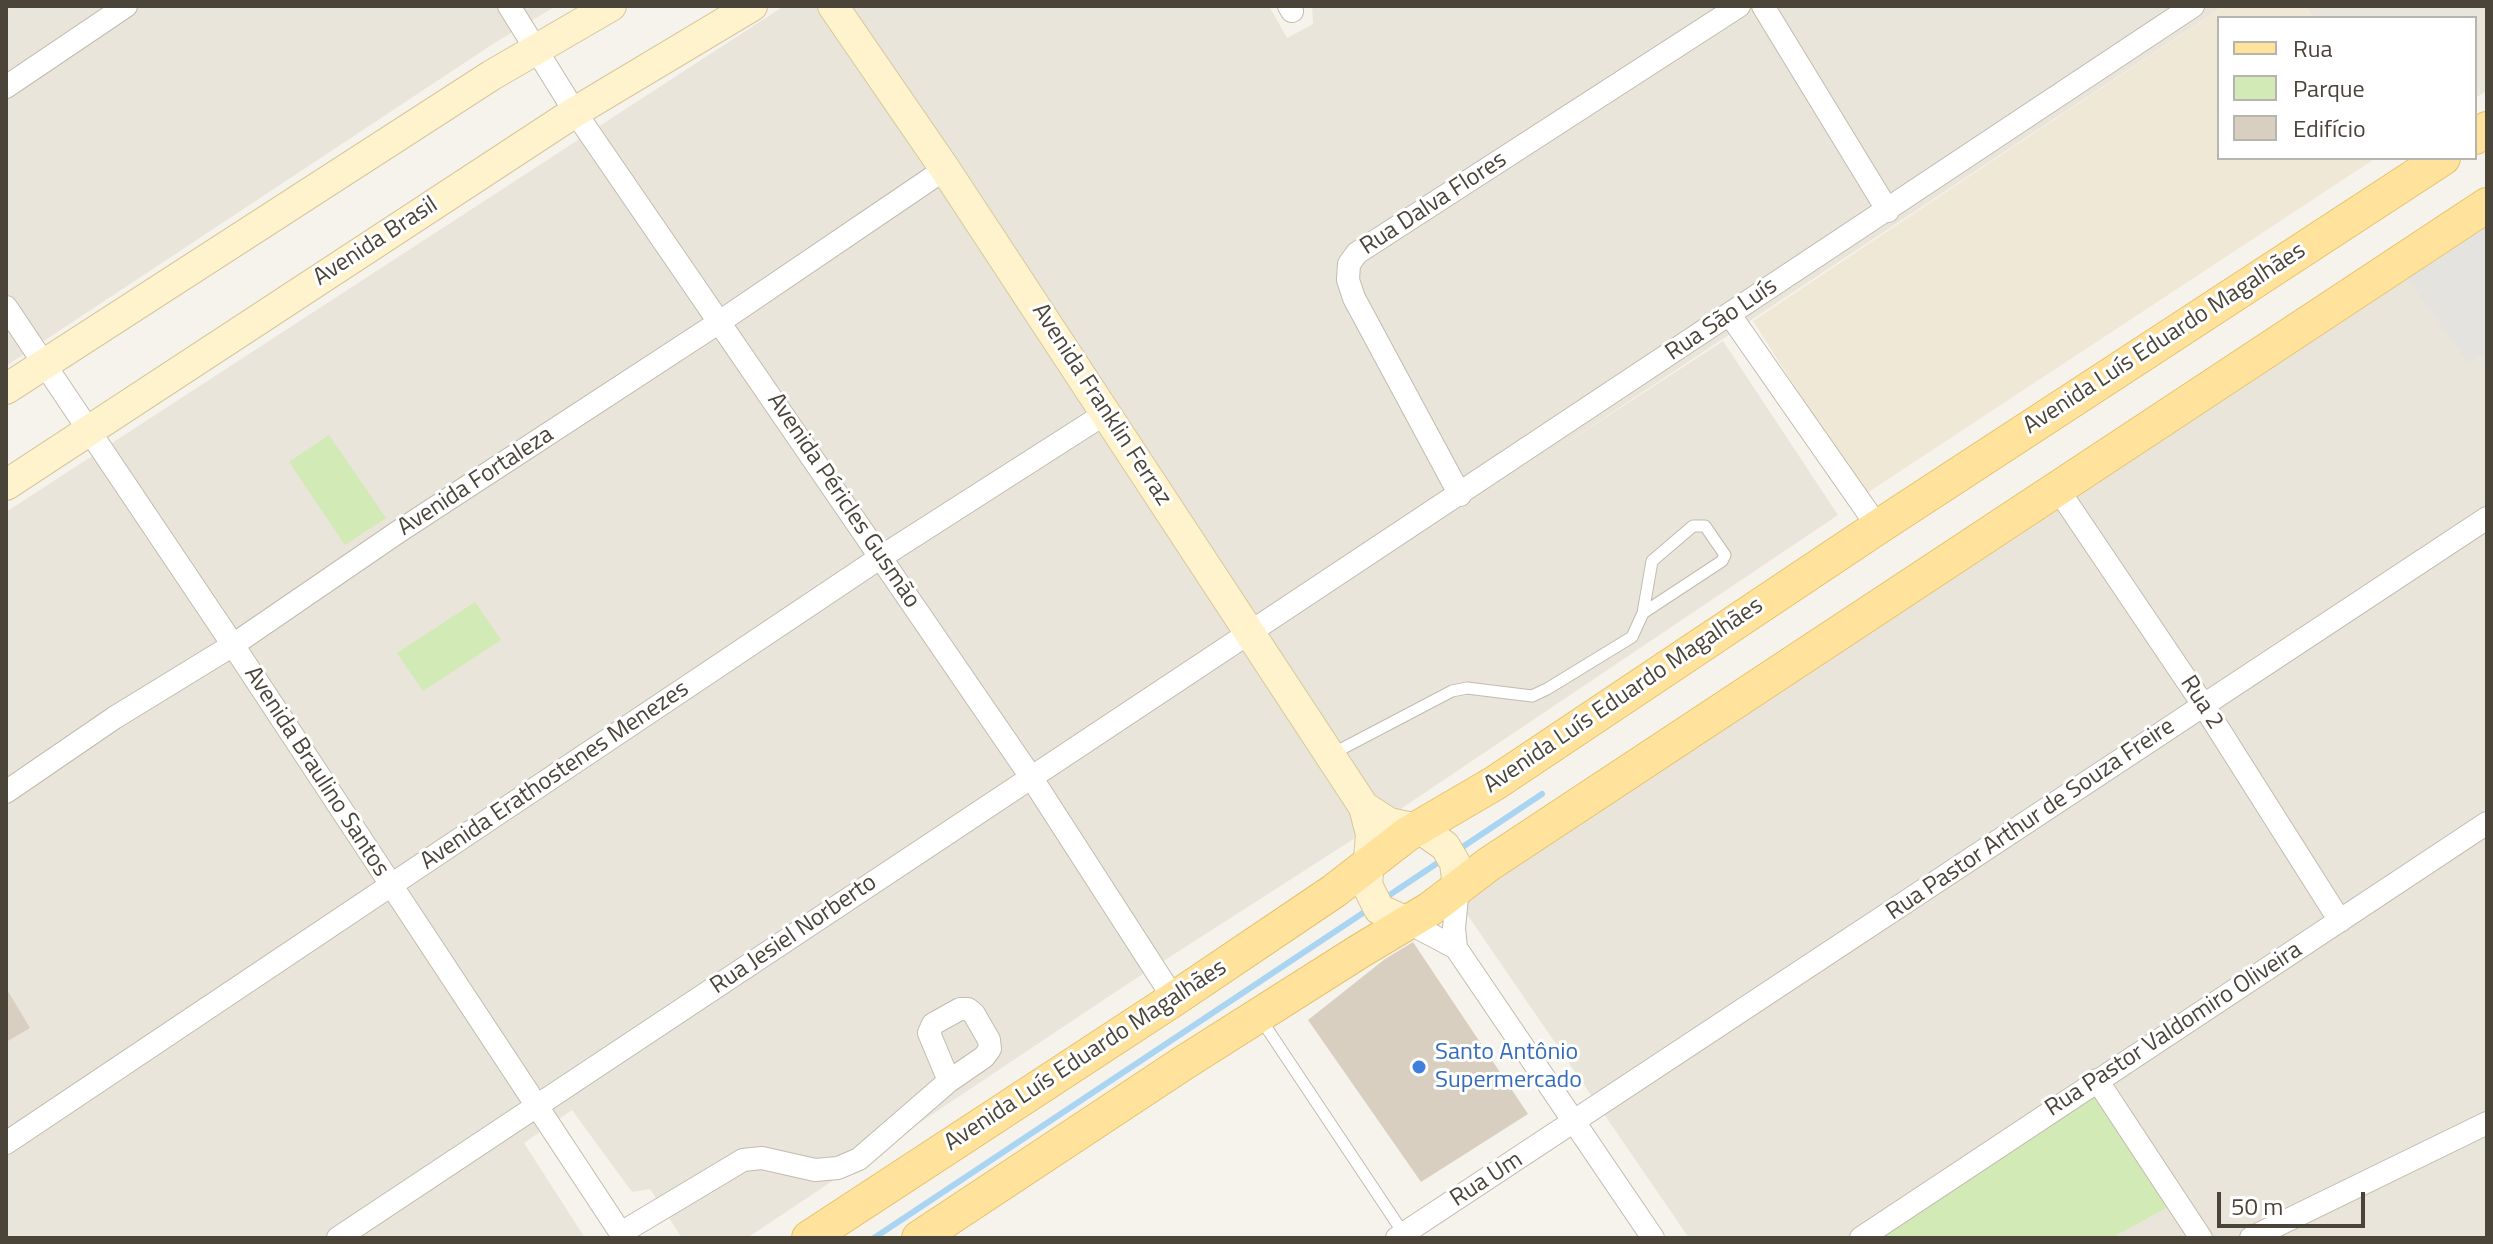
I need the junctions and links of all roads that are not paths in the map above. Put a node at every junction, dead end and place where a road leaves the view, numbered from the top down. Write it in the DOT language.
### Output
graph roads {
  1 [pos="126,6"];
  2 [pos="509,6"];
  3 [pos="611,6"];
  4 [pos="752,6"];
  5 [pos="833,6"];
  6 [pos="1739,6"];
  7 [pos="1763,6"];
  8 [pos="2193,6"];
  9 [pos="535,49"];
  10 [pos="6,87"];
  11 [pos="575,112"];
  12 [pos="2440,160"];
  13 [pos="945,169"];
  14 [pos="2487,205"];
  15 [pos="1888,211"];
  16 [pos="6,307"];
  17 [pos="1730,315"];
  18 [pos="721,321"];
  19 [pos="43,364"];
  20 [pos="6,389"];
  21 [pos="1106,413"];
  22 [pos="89,430"];
  23 [pos="6,485"];
  24 [pos="2057,488"];
  25 [pos="1460,495"];
  26 [pos="2487,518"];
  27 [pos="1878,527"];
  28 [pos="881,557"];
  29 [pos="1643,613"];
  30 [pos="1250,631"];
  31 [pos="233,645"];
  32 [pos="2204,706"];
  33 [pos="1330,755"];
  34 [pos="1031,777"];
  35 [pos="6,792"];
  36 [pos="1364,807"];
  37 [pos="2487,823"];
  38 [pos="1424,832"];
  39 [pos="1367,874"];
  40 [pos="1458,881"];
  41 [pos="391,886"];
  42 [pos="1398,919"];
  43 [pos="2340,921"];
  44 [pos="1456,948"];
  45 [pos="1174,999"];
  46 [pos="1258,1016"];
  47 [pos="2097,1080"];
  48 [pos="949,1081"];
  49 [pos="536,1107"];
  50 [pos="1576,1122"];
  51 [pos="2487,1123"];
  52 [pos="6,1143"];
  53 [pos="622,1236"];
  54 [pos="1401,1236"];
  55 [pos="338,1238"];
  56 [pos="809,1238"];
  57 [pos="919,1238"];
  58 [pos="1653,1238"];
  59 [pos="1861,1238"];
  60 [pos="2201,1238"];
  61 [pos="2251,1238"];
  1 -- 10 [label="street"];
  2 -- 9 [label="street, Avenida Péricles Gusmão"];
  3 -- 9 [label="main road"];
  4 -- 11 [label="main road, Avenida Brasil"];
  5 -- 13 [label="main road, Avenida Franklin Ferraz"];
  6 -- 25 [label="street, Rua Dalva Flores"];
  7 -- 15 [label="street"];
  8 -- 15 [label="street, Rua São Luís"];
  9 -- 11 [label="street, Avenida Péricles Gusmão"];
  9 -- 19 [label="main road"];
  11 -- 18 [label="street, Avenida Péricles Gusmão"];
  11 -- 22 [label="main road, Avenida Brasil"];
  12 -- 27 [label="main road, Avenida Luís Eduardo Magalhães"];
  13 -- 18 [label="street, Avenida Fortaleza"];
  13 -- 21 [label="main road, Avenida Franklin Ferraz"];
  14 -- 24 [label="main road"];
  15 -- 17 [label="street, Rua São Luís"];
  16 -- 19 [label="street, Avenida Braulino Santos"];
  17 -- 25 [label="street, Rua São Luís"];
  17 -- 27 [label="street"];
  18 -- 28 [label="street, Avenida Péricles Gusmão"];
  18 -- 31 [label="street, Avenida Fortaleza"];
  19 -- 20 [label="main road"];
  19 -- 22 [label="street, Avenida Braulino Santos"];
  21 -- 28 [label="street, Avenida Erathostenes Menezes"];
  21 -- 30 [label="main road, Avenida Franklin Ferraz"];
  22 -- 23 [label="main road, Avenida Brasil"];
  22 -- 31 [label="street, Avenida Braulino Santos"];
  24 -- 32 [label="street, Rua 2"];
  24 -- 40 [label="main road"];
  25 -- 30 [label="street, Rua São Luís"];
  26 -- 32 [label="street, Rua Pastor Arthur de Souza Freire"];
  27 -- 38 [label="main road, Avenida Luís Eduardo Magalhães"];
  28 -- 34 [label="street, Avenida Péricles Gusmão"];
  28 -- 41 [label="street, Avenida Erathostenes Menezes"];
  29 -- 29 [label="lane"];
  29 -- 33 [label="lane"];
  30 -- 33 [label="main road, Avenida Franklin Ferraz"];
  30 -- 34 [label="street, Rua Jesiel Norberto"];
  31 -- 35 [label="street, Avenida Fortaleza"];
  31 -- 41 [label="street, Avenida Braulino Santos"];
  32 -- 43 [label="street, Rua 2"];
  32 -- 50 [label="street, Rua Pastor Arthur de Souza Freire"];
  33 -- 36 [label="main road, Avenida Franklin Ferraz"];
  34 -- 45 [label="street, Avenida Péricles Gusmão"];
  34 -- 49 [label="street, Rua Jesiel Norberto"];
  36 -- 38 [label="main road"];
  36 -- 39 [label="main road"];
  37 -- 43 [label="street, Rua Pastor Valdomiro Oliveira"];
  38 -- 39 [label="main road, Avenida Luís Eduardo Magalhães"];
  38 -- 40 [label="main road"];
  39 -- 42 [label="main road"];
  39 -- 45 [label="main road, Avenida Luís Eduardo Magalhães"];
  40 -- 42 [label="main road"];
  40 -- 44 [label="street"];
  41 -- 49 [label="street, Avenida Braulino Santos"];
  41 -- 52 [label="street, Avenida Erathostenes Menezes"];
  42 -- 44 [label="street"];
  42 -- 46 [label="main road"];
  43 -- 47 [label="street, Rua Pastor Valdomiro Oliveira"];
  44 -- 50 [label="street"];
  45 -- 56 [label="main road, Avenida Luís Eduardo Magalhães"];
  46 -- 54 [label="lane"];
  46 -- 57 [label="main road"];
  47 -- 59 [label="street, Rua Pastor Valdomiro Oliveira"];
  47 -- 60 [label="street"];
  48 -- 53 [label="street"];
  49 -- 53 [label="street, Avenida Braulino Santos"];
  49 -- 55 [label="street, Rua Jesiel Norberto"];
  50 -- 54 [label="street, Rua Um"];
  50 -- 58 [label="street"];
  51 -- 61 [label="street"];
}
